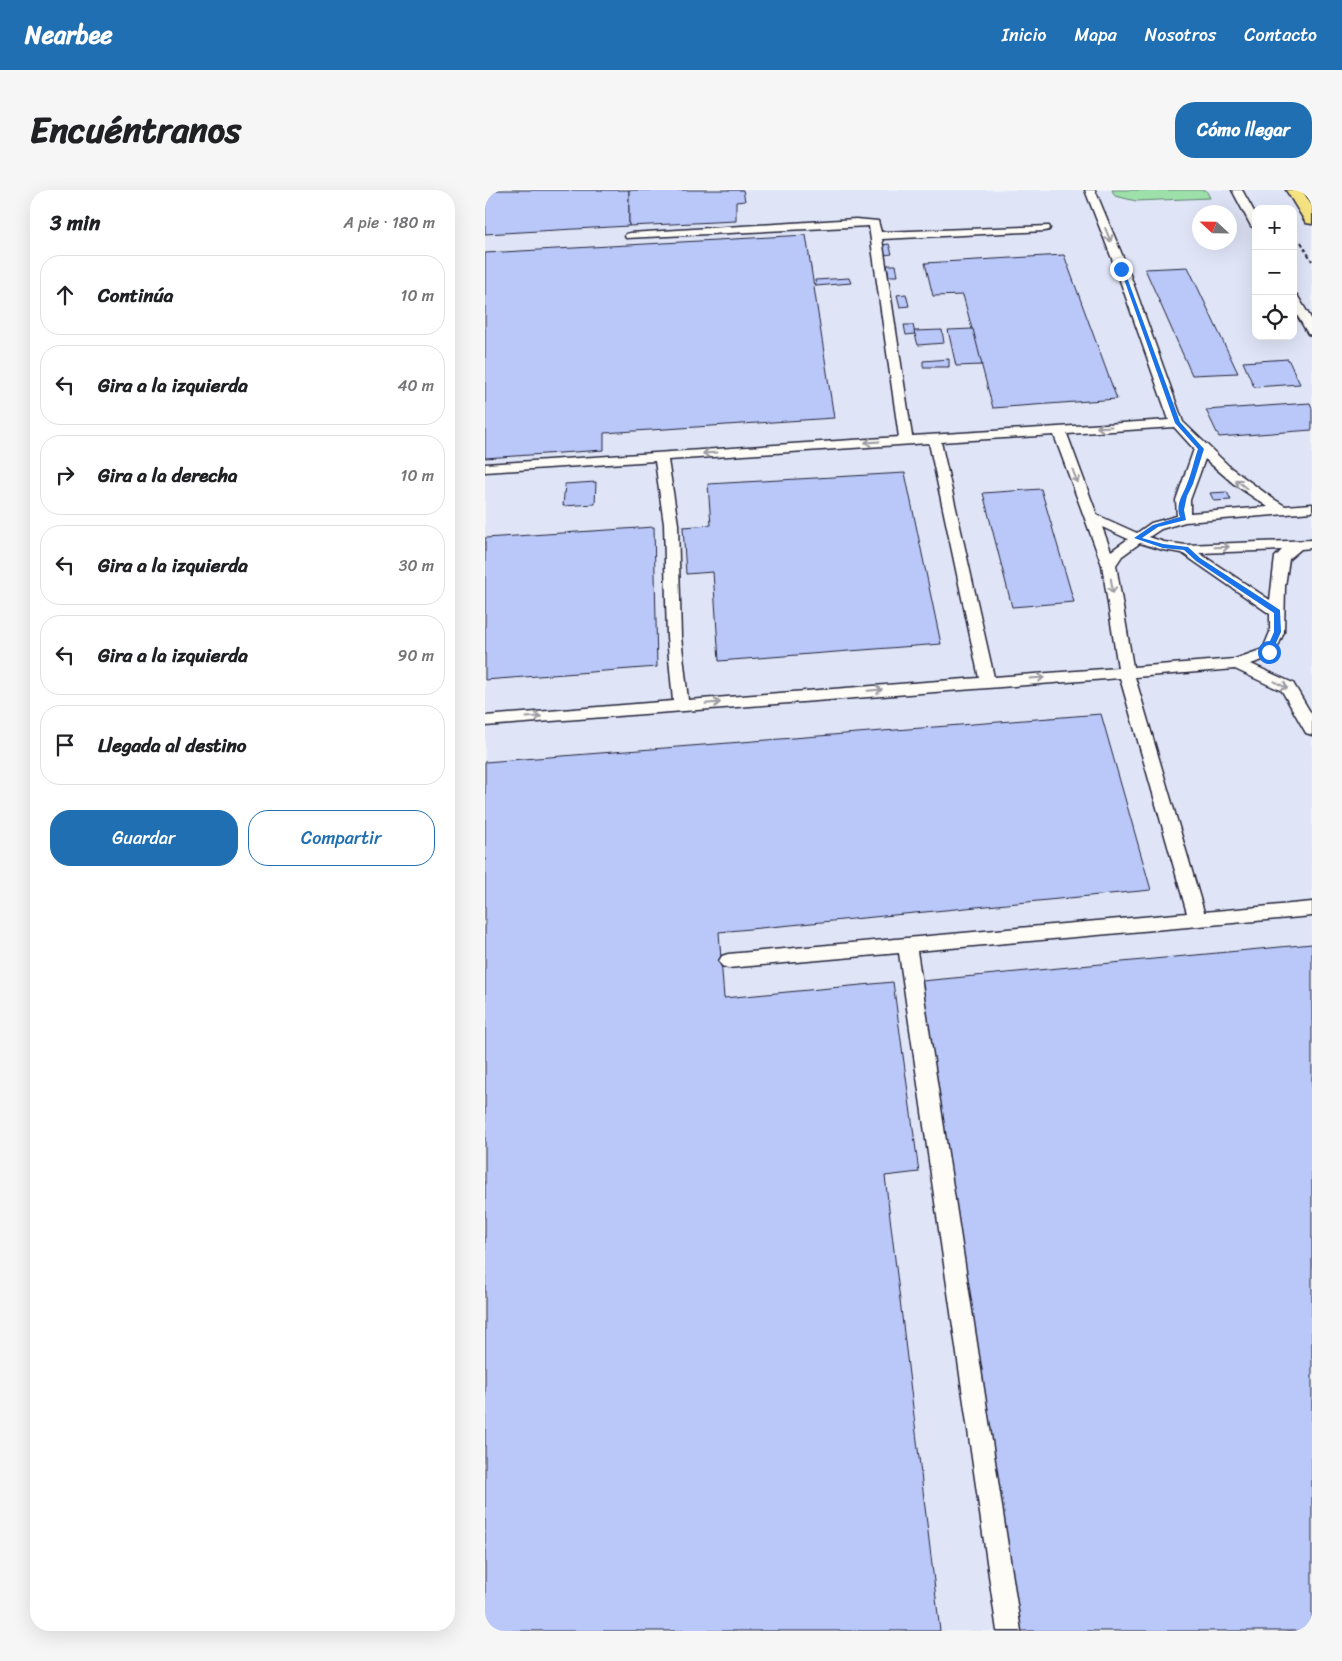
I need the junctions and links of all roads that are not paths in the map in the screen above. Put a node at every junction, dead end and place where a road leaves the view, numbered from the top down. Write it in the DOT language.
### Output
graph roads {
  1 [pos="1090,190"];
  2 [pos="1237,190"];
  3 [pos="1295,190"];
  4 [pos="1252,218"];
  5 [pos="1312,219"];
  6 [pos="1045,228"];
  7 [pos="630,236"];
  8 [pos="875,236"];
  9 [pos="1297,304"];
  10 [pos="1312,331"];
  11 [pos="1177,423"];
  12 [pos="1059,430"];
  13 [pos="934,438"];
  14 [pos="906,440"];
  15 [pos="1201,449"];
  16 [pos="661,456"];
  17 [pos="485,468"];
  18 [pos="1312,508"];
  19 [pos="1282,510"];
  20 [pos="1091,517"];
  21 [pos="1183,518"];
  22 [pos="1137,538"];
  23 [pos="1304,544"];
  24 [pos="1186,548"];
  25 [pos="1109,565"];
  26 [pos="1278,612"];
  27 [pos="1237,664"];
  28 [pos="1126,672"];
  29 [pos="987,682"];
  30 [pos="681,706"];
  31 [pos="485,721"];
  32 [pos="1312,729"];
  33 [pos="1312,909"];
  34 [pos="1197,919"];
  35 [pos="907,946"];
  36 [pos="728,961"];
  37 [pos="1009,1631"];
  1 -- 11 [label="lane, one-way"];
  2 -- 4 [label="lane"];
  3 -- 5 [label="main road"];
  6 -- 8 [label="lane"];
  7 -- 8 [label="lane"];
  8 -- 14 [label="lane"];
  9 -- 10 [label="lane"];
  11 -- 12 [label="lane, one-way"];
  11 -- 15 [label="lane"];
  12 -- 13 [label="lane"];
  12 -- 20 [label="lane, one-way"];
  13 -- 14 [label="lane"];
  13 -- 29 [label="lane"];
  14 -- 16 [label="lane, one-way"];
  19 -- 15 [label="lane, one-way"];
  15 -- 21 [label="lane"];
  16 -- 17 [label="lane"];
  16 -- 30 [label="lane"];
  18 -- 19 [label="lane"];
  19 -- 21 [label="lane"];
  20 -- 22 [label="lane"];
  20 -- 25 [label="lane"];
  21 -- 22 [label="lane"];
  22 -- 24 [label="lane"];
  22 -- 25 [label="lane"];
  24 -- 23 [label="lane, one-way"];
  23 -- 26 [label="lane"];
  24 -- 26 [label="lane"];
  25 -- 28 [label="lane, one-way"];
  26 -- 27 [label="lane"];
  27 -- 28 [label="lane"];
  27 -- 32 [label="lane, one-way"];
  29 -- 28 [label="lane, one-way"];
  28 -- 34 [label="lane"];
  30 -- 29 [label="lane, one-way"];
  31 -- 30 [label="lane, one-way"];
  33 -- 34 [label="lane"];
  34 -- 35 [label="lane"];
  35 -- 36 [label="lane"];
  35 -- 37 [label="lane"];
}
